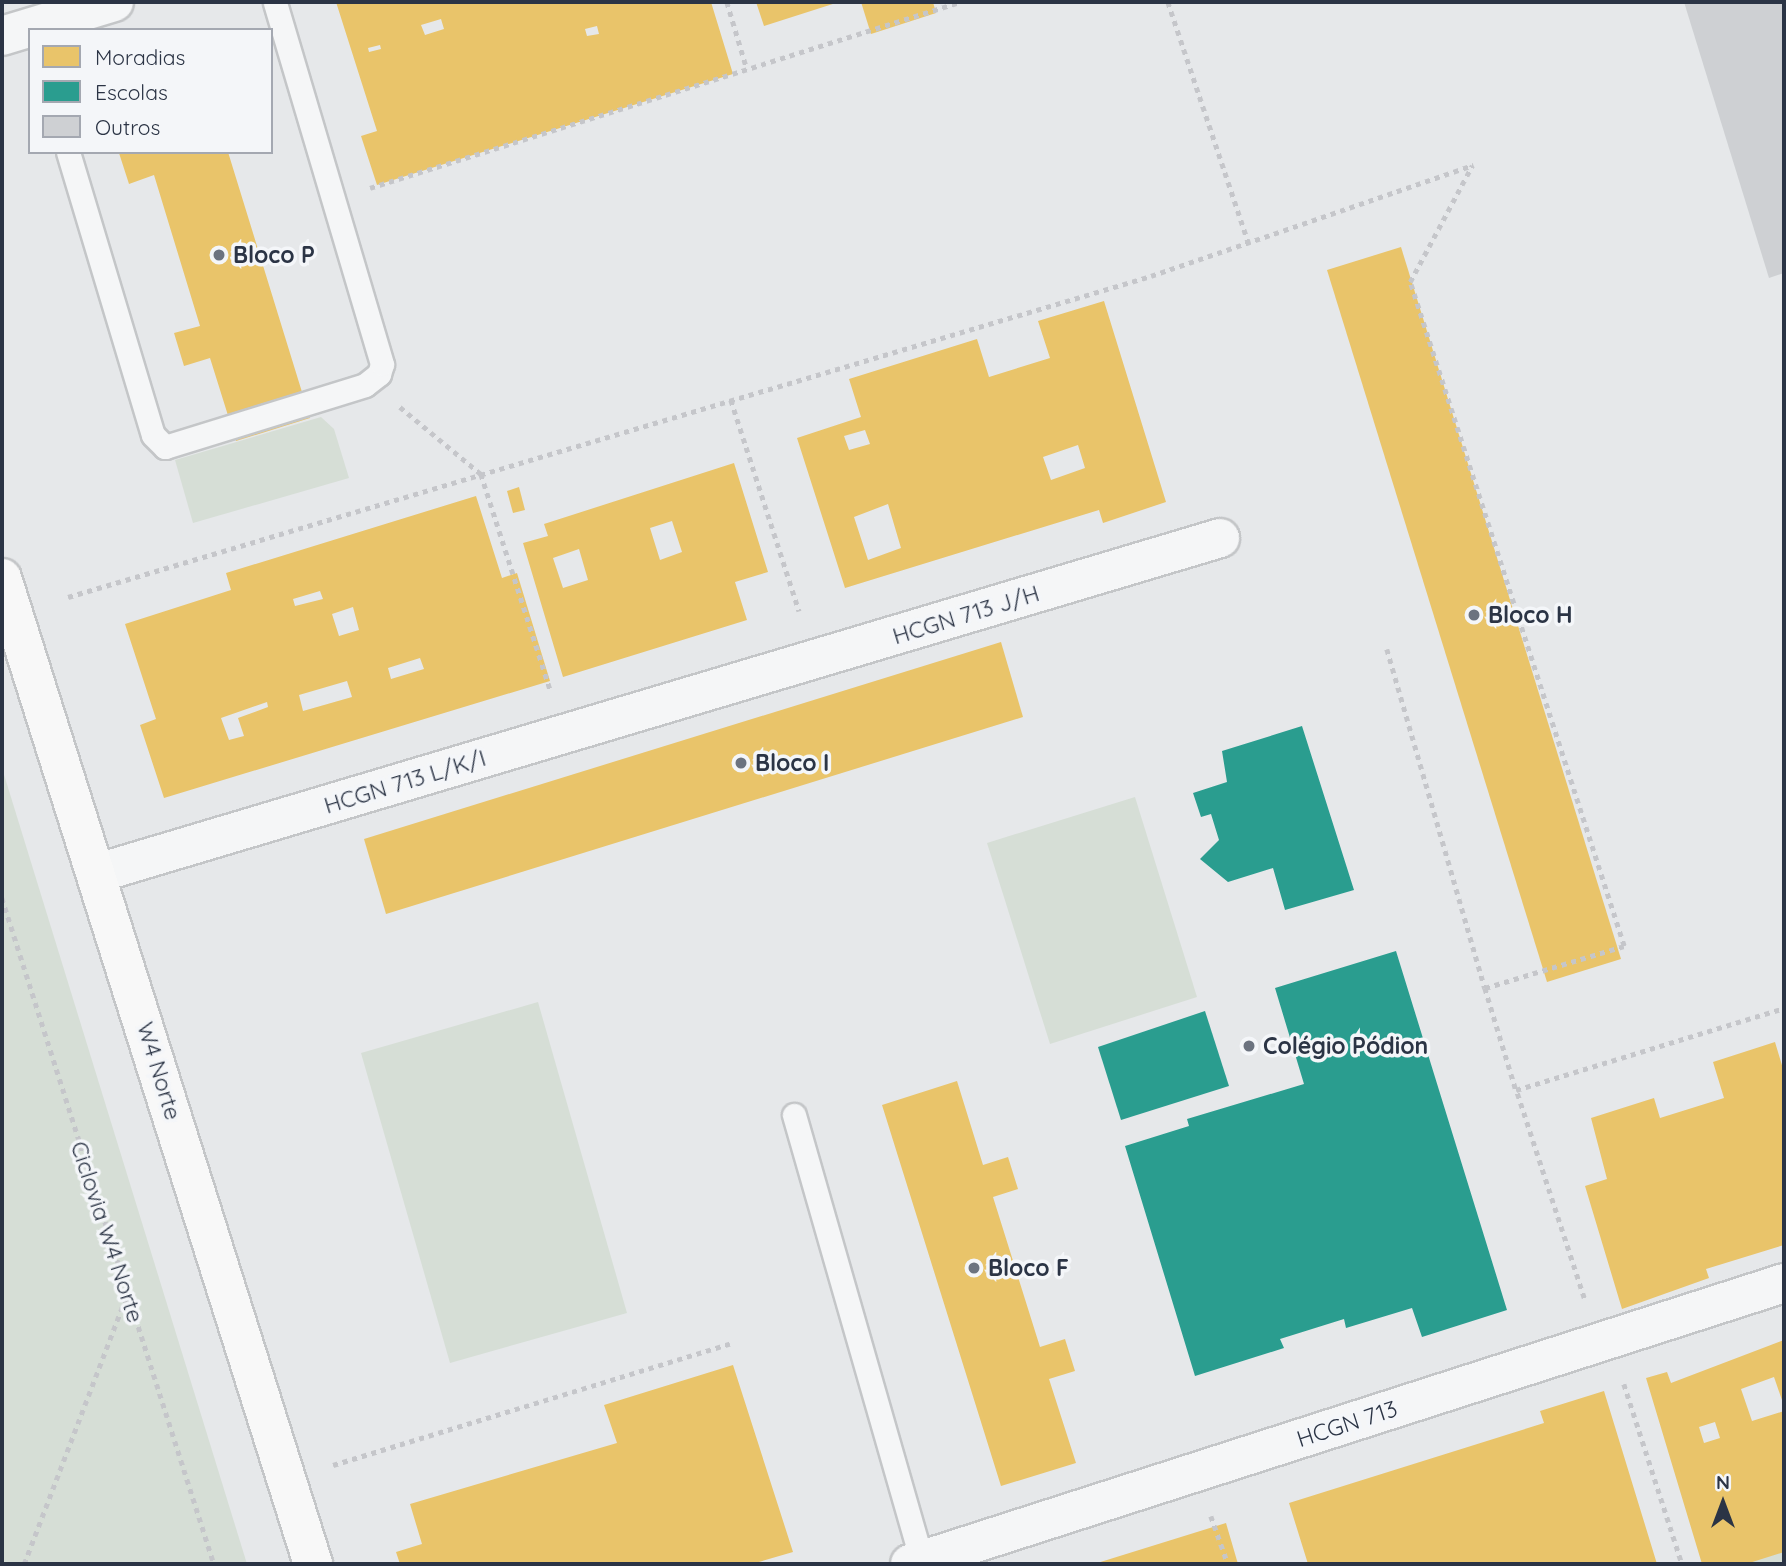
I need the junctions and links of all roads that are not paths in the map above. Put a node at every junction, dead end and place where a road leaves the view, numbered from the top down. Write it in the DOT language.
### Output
graph roads {
  1 [pos="114,2"];
  2 [pos="275,2"];
  3 [pos="32,28"];
  4 [pos="69,154"];
  5 [pos="1220,538"];
  6 [pos="2,578"];
  7 [pos="712,691"];
  8 [pos="98,873"];
  9 [pos="794,1115"];
  10 [pos="1784,1283"];
  11 [pos="916,1562"];
  12 [pos="313,1564"];
  1 -- 3 [label="street"];
  2 -- 4 [label="lane"];
  5 -- 7 [label="street, HCGN 713 J/H"];
  6 -- 8 [label="main road, W4 Norte"];
  7 -- 8 [label="street, HCGN 713 L/K/I"];
  8 -- 12 [label="main road, W4 Norte"];
  9 -- 11 [label="lane"];
  10 -- 11 [label="street, HCGN 713"];
}
